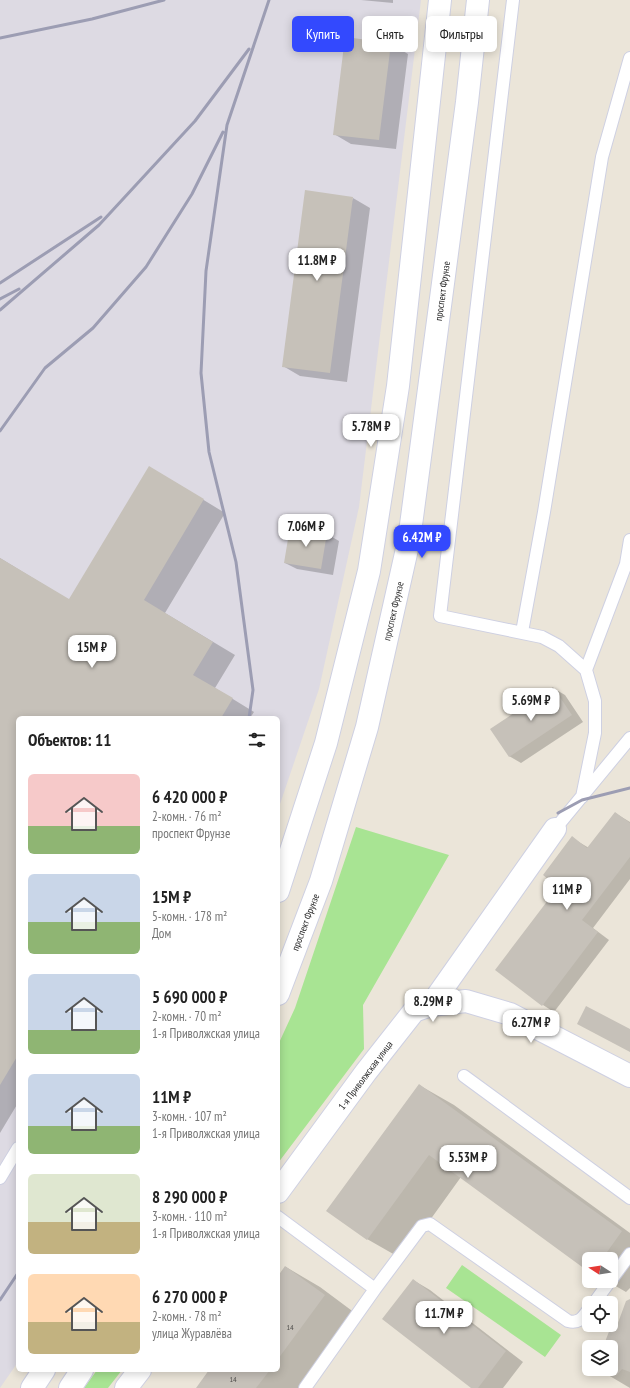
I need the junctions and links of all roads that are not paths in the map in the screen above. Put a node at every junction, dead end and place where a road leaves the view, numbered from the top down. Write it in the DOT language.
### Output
graph roads {
  1 [pos="440,0"];
  2 [pos="478,0"];
  3 [pos="513,0"];
  4 [pos="630,58"];
  5 [pos="630,540"];
  6 [pos="522,632"];
  7 [pos="586,670"];
  8 [pos="630,738"];
  9 [pos="582,797"];
  10 [pos="556,829"];
  11 [pos="280,885"];
  12 [pos="280,989"];
  13 [pos="432,1005"];
  14 [pos="464,1076"];
  15 [pos="630,1076"];
  16 [pos="16,1151"];
  17 [pos="0,1178"];
  18 [pos="280,1189"];
  19 [pos="630,1198"];
  20 [pos="280,1219"];
  21 [pos="630,1254"];
  22 [pos="618,1270"];
  23 [pos="375,1289"];
  24 [pos="582,1318"];
  25 [pos="43,1372"];
  26 [pos="81,1372"];
  27 [pos="138,1372"];
  28 [pos="32,1388"];
  29 [pos="70,1388"];
  30 [pos="126,1388"];
  31 [pos="305,1388"];
  1 -- 11 [label="main road"];
  2 -- 12 [label="main road, проспект Фрунзе"];
  3 -- 6 [label="lane"];
  4 -- 6 [label="lane"];
  5 -- 7 [label="lane"];
  6 -- 7 [label="lane"];
  7 -- 9 [label="lane"];
  8 -- 9 [label="lane"];
  9 -- 10 [label="lane"];
  10 -- 13 [label="main road"];
  13 -- 15 [label="main road, 1-я Приволжская улица"];
  13 -- 18 [label="main road, 1-я Приволжская улица"];
  14 -- 19 [label="lane"];
  16 -- 17 [label="lane"];
  20 -- 23 [label="lane"];
  21 -- 22 [label="lane"];
  23 -- 24 [label="lane"];
  23 -- 31 [label="lane"];
  25 -- 28 [label="main road"];
  26 -- 29 [label="main road"];
  27 -- 30 [label="main road"];
}
